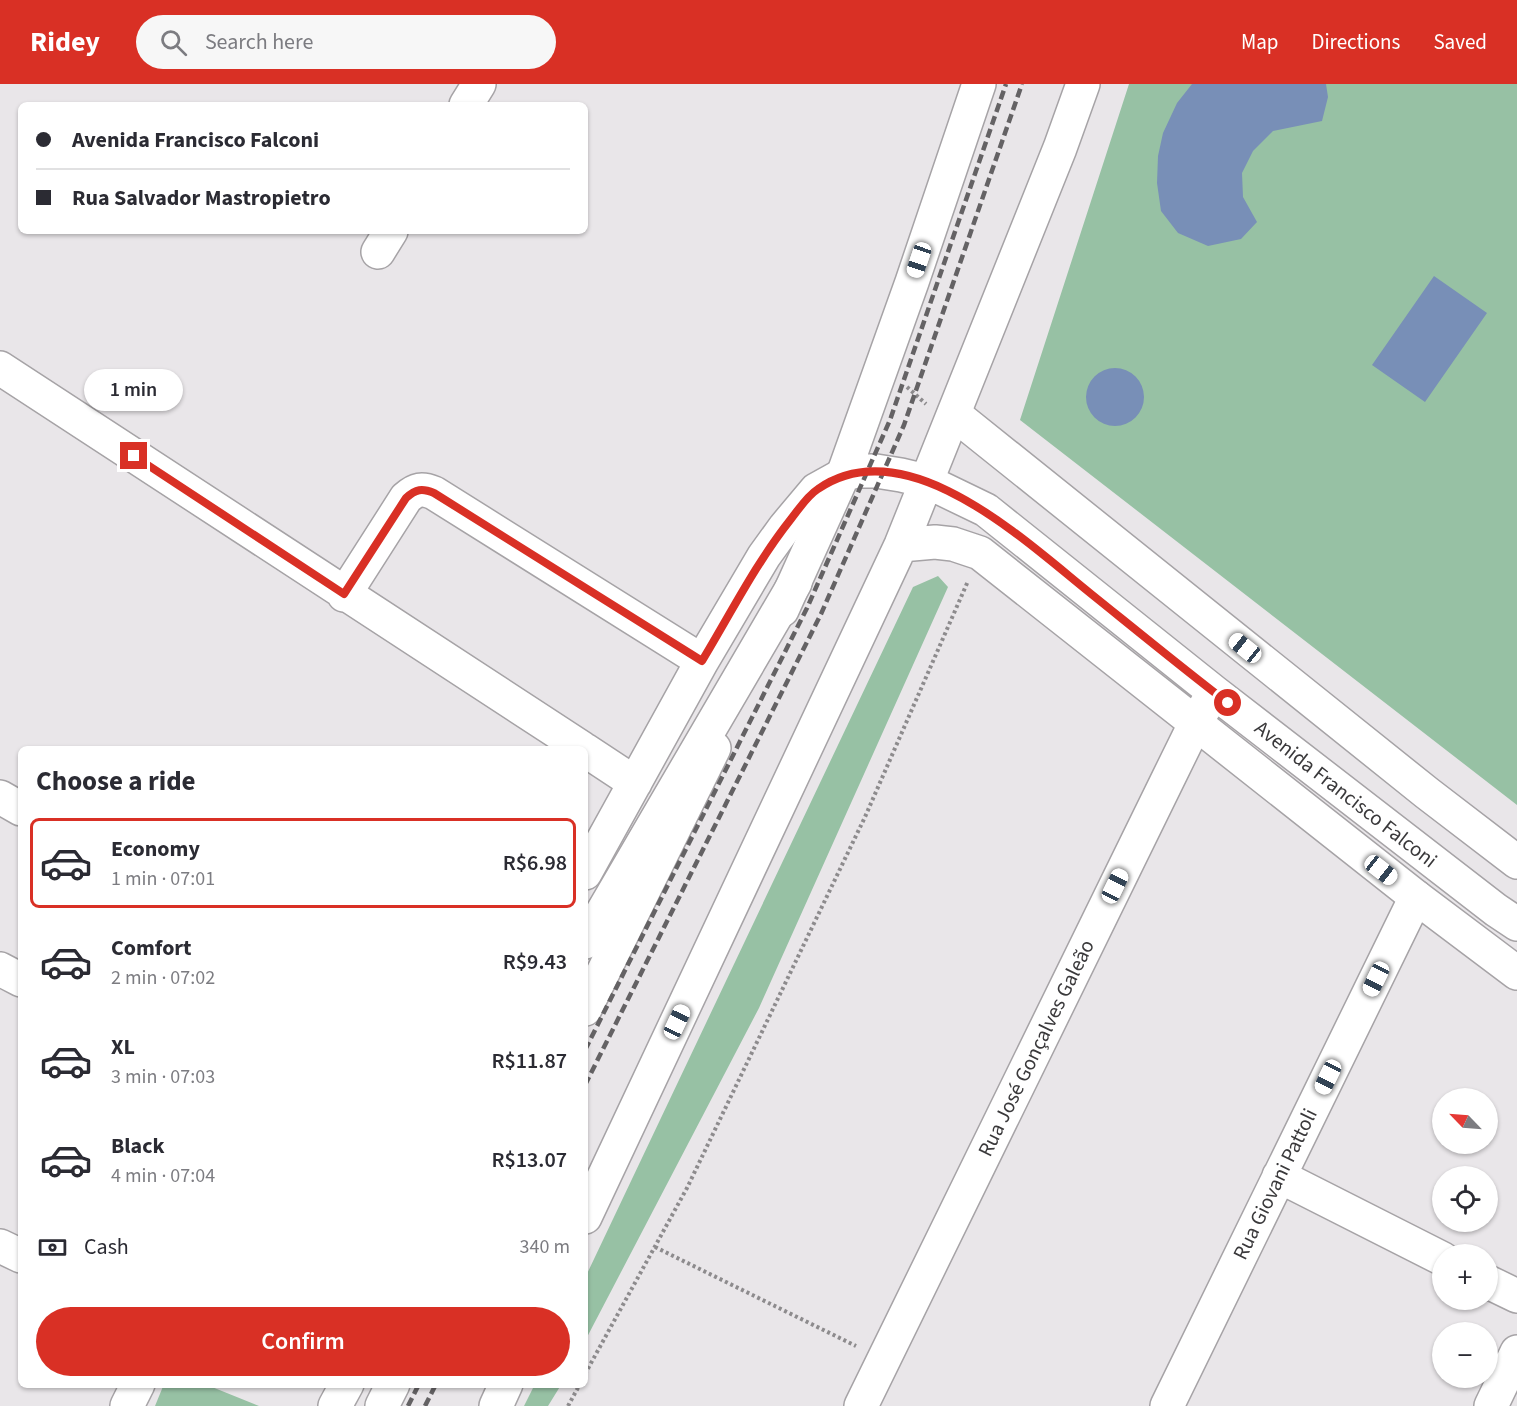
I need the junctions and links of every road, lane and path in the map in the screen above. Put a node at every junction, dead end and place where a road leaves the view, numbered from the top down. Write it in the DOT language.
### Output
graph roads {
  1 [pos="479,84"];
  2 [pos="979,84"];
  3 [pos="1083,84"];
  4 [pos="468,102"];
  5 [pos="0,368"];
  6 [pos="954,414"];
  7 [pos="843,475"];
  8 [pos="926,482"];
  9 [pos="901,545"];
  10 [pos="980,553"];
  11 [pos="795,583"];
  12 [pos="344,594"];
  13 [pos="702,661"];
  14 [pos="1214,692"];
  15 [pos="1195,724"];
  16 [pos="579,746"];
  17 [pos="588,752"];
  18 [pos="635,783"];
  19 [pos="0,797"];
  20 [pos="18,807"];
  21 [pos="1517,862"];
  22 [pos="588,868"];
  23 [pos="1416,897"];
  24 [pos="1517,924"];
  25 [pos="588,937"];
  26 [pos="0,969"];
  27 [pos="1517,973"];
  28 [pos="18,978"];
  29 [pos="588,1003"];
  30 [pos="1279,1176"];
  31 [pos="588,1211"];
  32 [pos="0,1246"];
  33 [pos="655,1247"];
  34 [pos="1432,1253"];
  35 [pos="18,1255"];
  36 [pos="1498,1286"];
  37 [pos="1517,1296"];
  38 [pos="1517,1352"];
  39 [pos="883,1359"];
  40 [pos="588,1369"];
  41 [pos="136,1388"];
  42 [pos="345,1388"];
  43 [pos="391,1388"];
  44 [pos="504,1388"];
  45 [pos="577,1388"];
  46 [pos="127,1406"];
  47 [pos="335,1406"];
  48 [pos="382,1406"];
  49 [pos="496,1406"];
  50 [pos="568,1406"];
  51 [pos="861,1406"];
  52 [pos="1167,1406"];
  53 [pos="1491,1406"];
  1 -- 4 [label="main road"];
  2 -- 7 [label="main road"];
  3 -- 6 [label="main road"];
  5 -- 12 [label="main road"];
  6 -- 8 [label="main road"];
  6 -- 21 [label="main road"];
  7 -- 8 [label="main road, Avenida Francisco Falconi"];
  7 -- 11 [label="main road"];
  7 -- 13 [label="main road"];
  8 -- 9 [label="main road"];
  8 -- 14 [label="main road, Avenida Francisco Falconi"];
  9 -- 10 [label="main road, Avenida Francisco Falconi"];
  9 -- 31 [label="main road"];
  10 -- 15 [label="main road, Avenida Francisco Falconi"];
  10 -- 33 [label="path"];
  11 -- 25 [label="main road"];
  11 -- 29 [label="main road"];
  12 -- 13 [label="main road"];
  12 -- 16 [label="main road"];
  13 -- 18 [label="main road"];
  14 -- 15 [label="main road, Rua José Gonçalves Galeão"];
  14 -- 24 [label="main road, Avenida Francisco Falconi"];
  15 -- 23 [label="main road, Avenida Francisco Falconi"];
  15 -- 39 [label="main road, Rua José Gonçalves Galeão"];
  17 -- 18 [label="main road"];
  18 -- 22 [label="main road"];
  19 -- 20 [label="main road"];
  23 -- 27 [label="main road, Avenida Francisco Falconi"];
  23 -- 30 [label="main road, Rua Giovani Pattoli"];
  26 -- 28 [label="main road"];
  30 -- 34 [label="main road"];
  30 -- 52 [label="main road, Rua Giovani Pattoli"];
  32 -- 35 [label="main road"];
  33 -- 39 [label="path"];
  33 -- 40 [label="path"];
  36 -- 37 [label="main road"];
  38 -- 53 [label="main road"];
  39 -- 51 [label="main road, Rua José Gonçalves Galeão"];
  41 -- 46 [label="main road"];
  42 -- 47 [label="main road"];
  43 -- 48 [label="main road"];
  44 -- 49 [label="main road"];
  45 -- 50 [label="path"];
}
